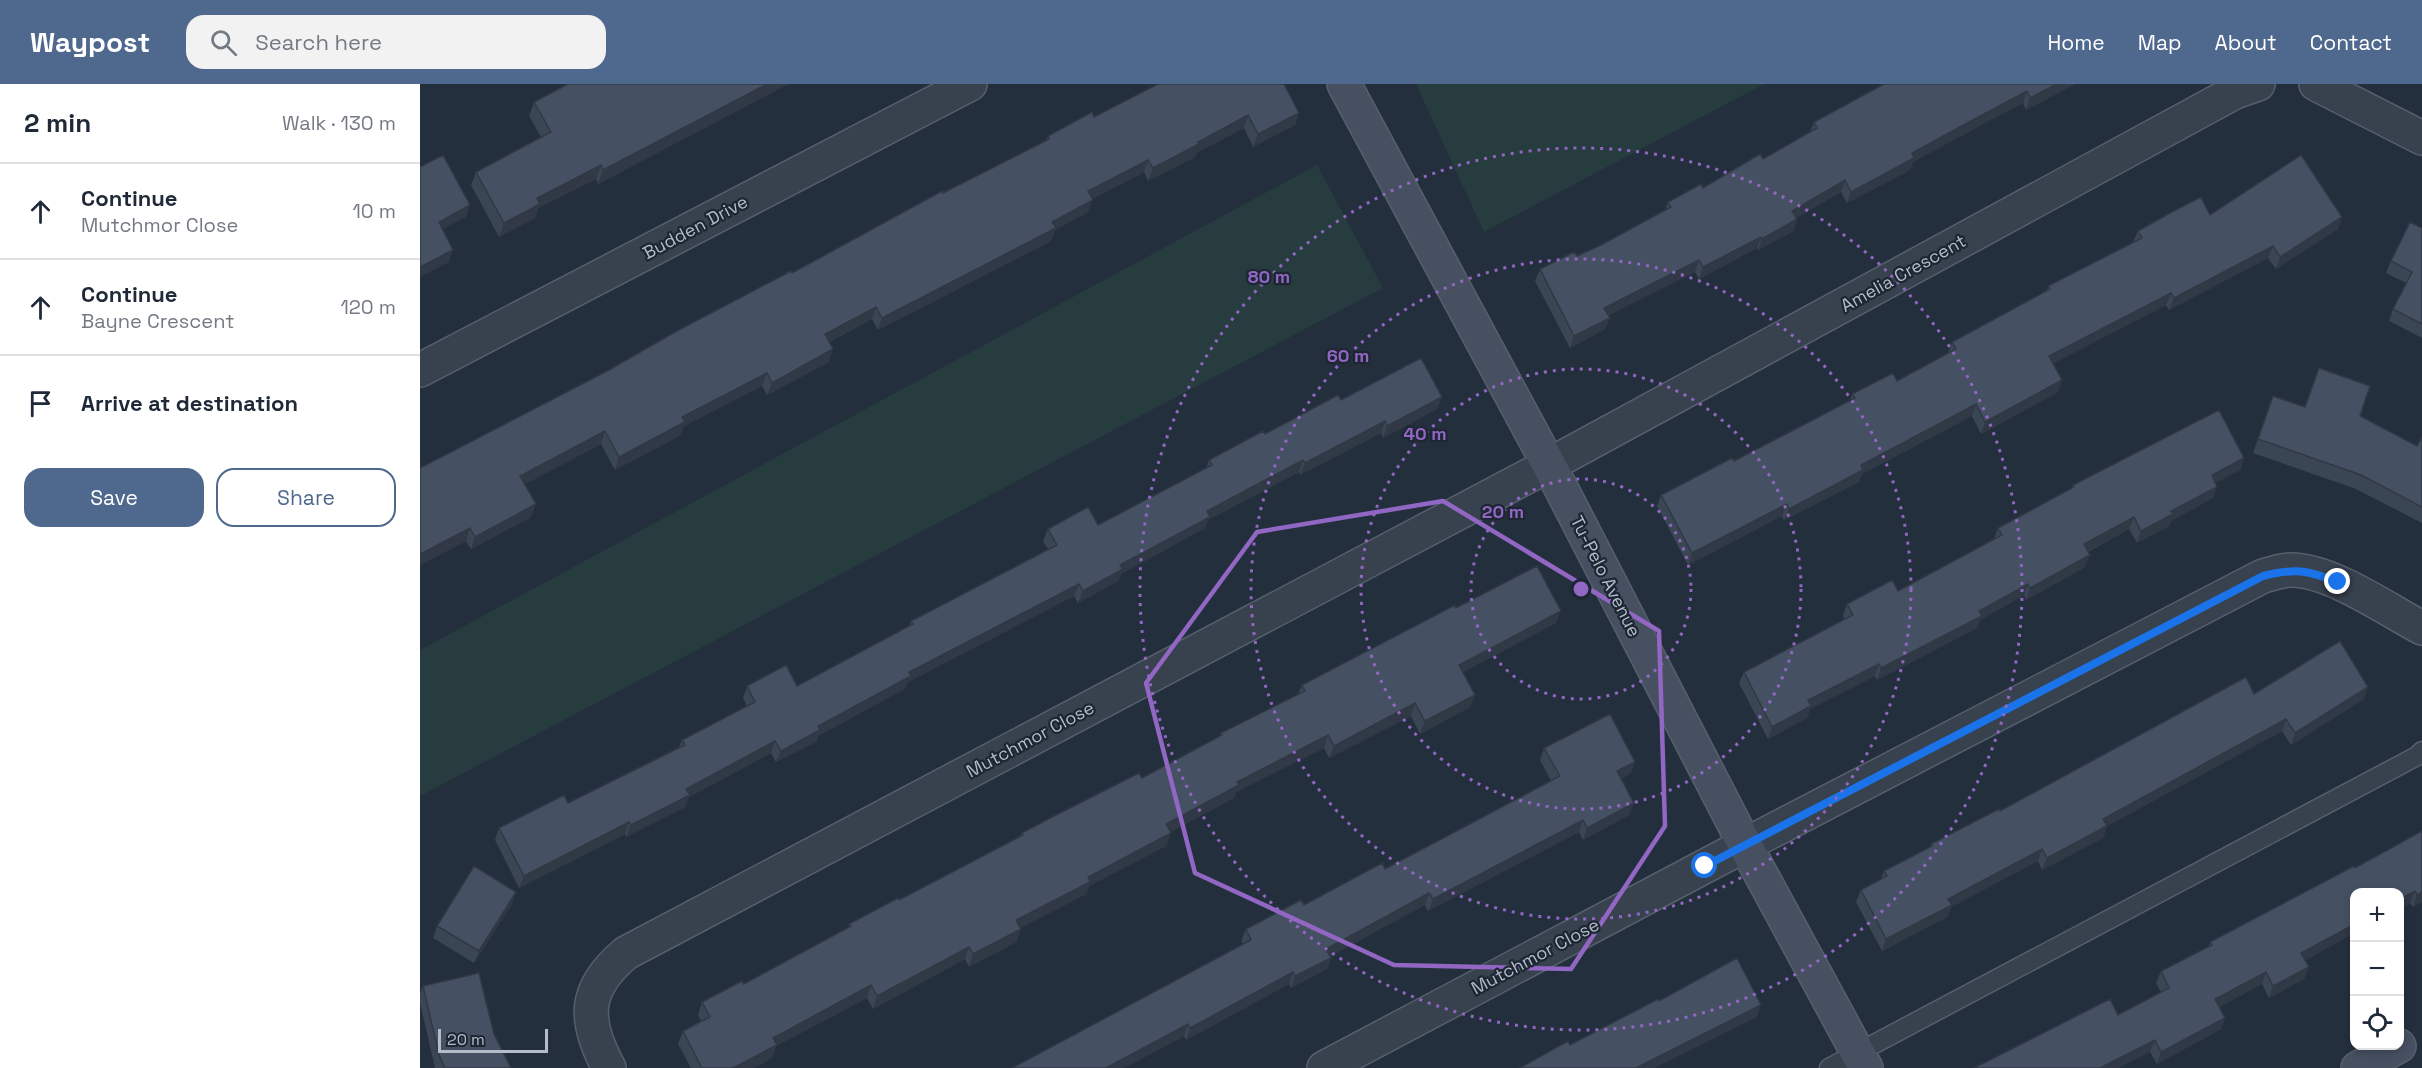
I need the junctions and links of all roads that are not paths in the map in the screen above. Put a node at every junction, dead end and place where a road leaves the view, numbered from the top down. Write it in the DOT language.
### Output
graph roads {
  1 [pos="970,84"];
  2 [pos="1344,84"];
  3 [pos="2258,84"];
  4 [pos="2316,84"];
  5 [pos="2422,138"];
  6 [pos="420,370"];
  7 [pos="1549,465"];
  8 [pos="2422,628"];
  9 [pos="2422,751"];
  10 [pos="1745,844"];
  11 [pos="2422,1033"];
  12 [pos="2404,1042"];
  13 [pos="2390,1050"];
  14 [pos="1862,1060"];
  15 [pos="609,1068"];
  16 [pos="1324,1068"];
  17 [pos="1829,1068"];
  18 [pos="2358,1068"];
  1 -- 6 [label="street, Budden Drive"];
  2 -- 7 [label="street, Tu-Pelo Avenue"];
  3 -- 7 [label="street, Amelia Crescent"];
  4 -- 5 [label="street"];
  7 -- 10 [label="street, Tu-Pelo Avenue"];
  7 -- 15 [label="street, Mutchmor Close"];
  8 -- 10 [label="street, Mutchmor Close"];
  9 -- 14 [label="lane"];
  10 -- 14 [label="street, Tu-Pelo Avenue"];
  10 -- 16 [label="street, Mutchmor Close"];
  11 -- 12 [label="street"];
  13 -- 18 [label="street"];
  14 -- 17 [label="lane"];
}
